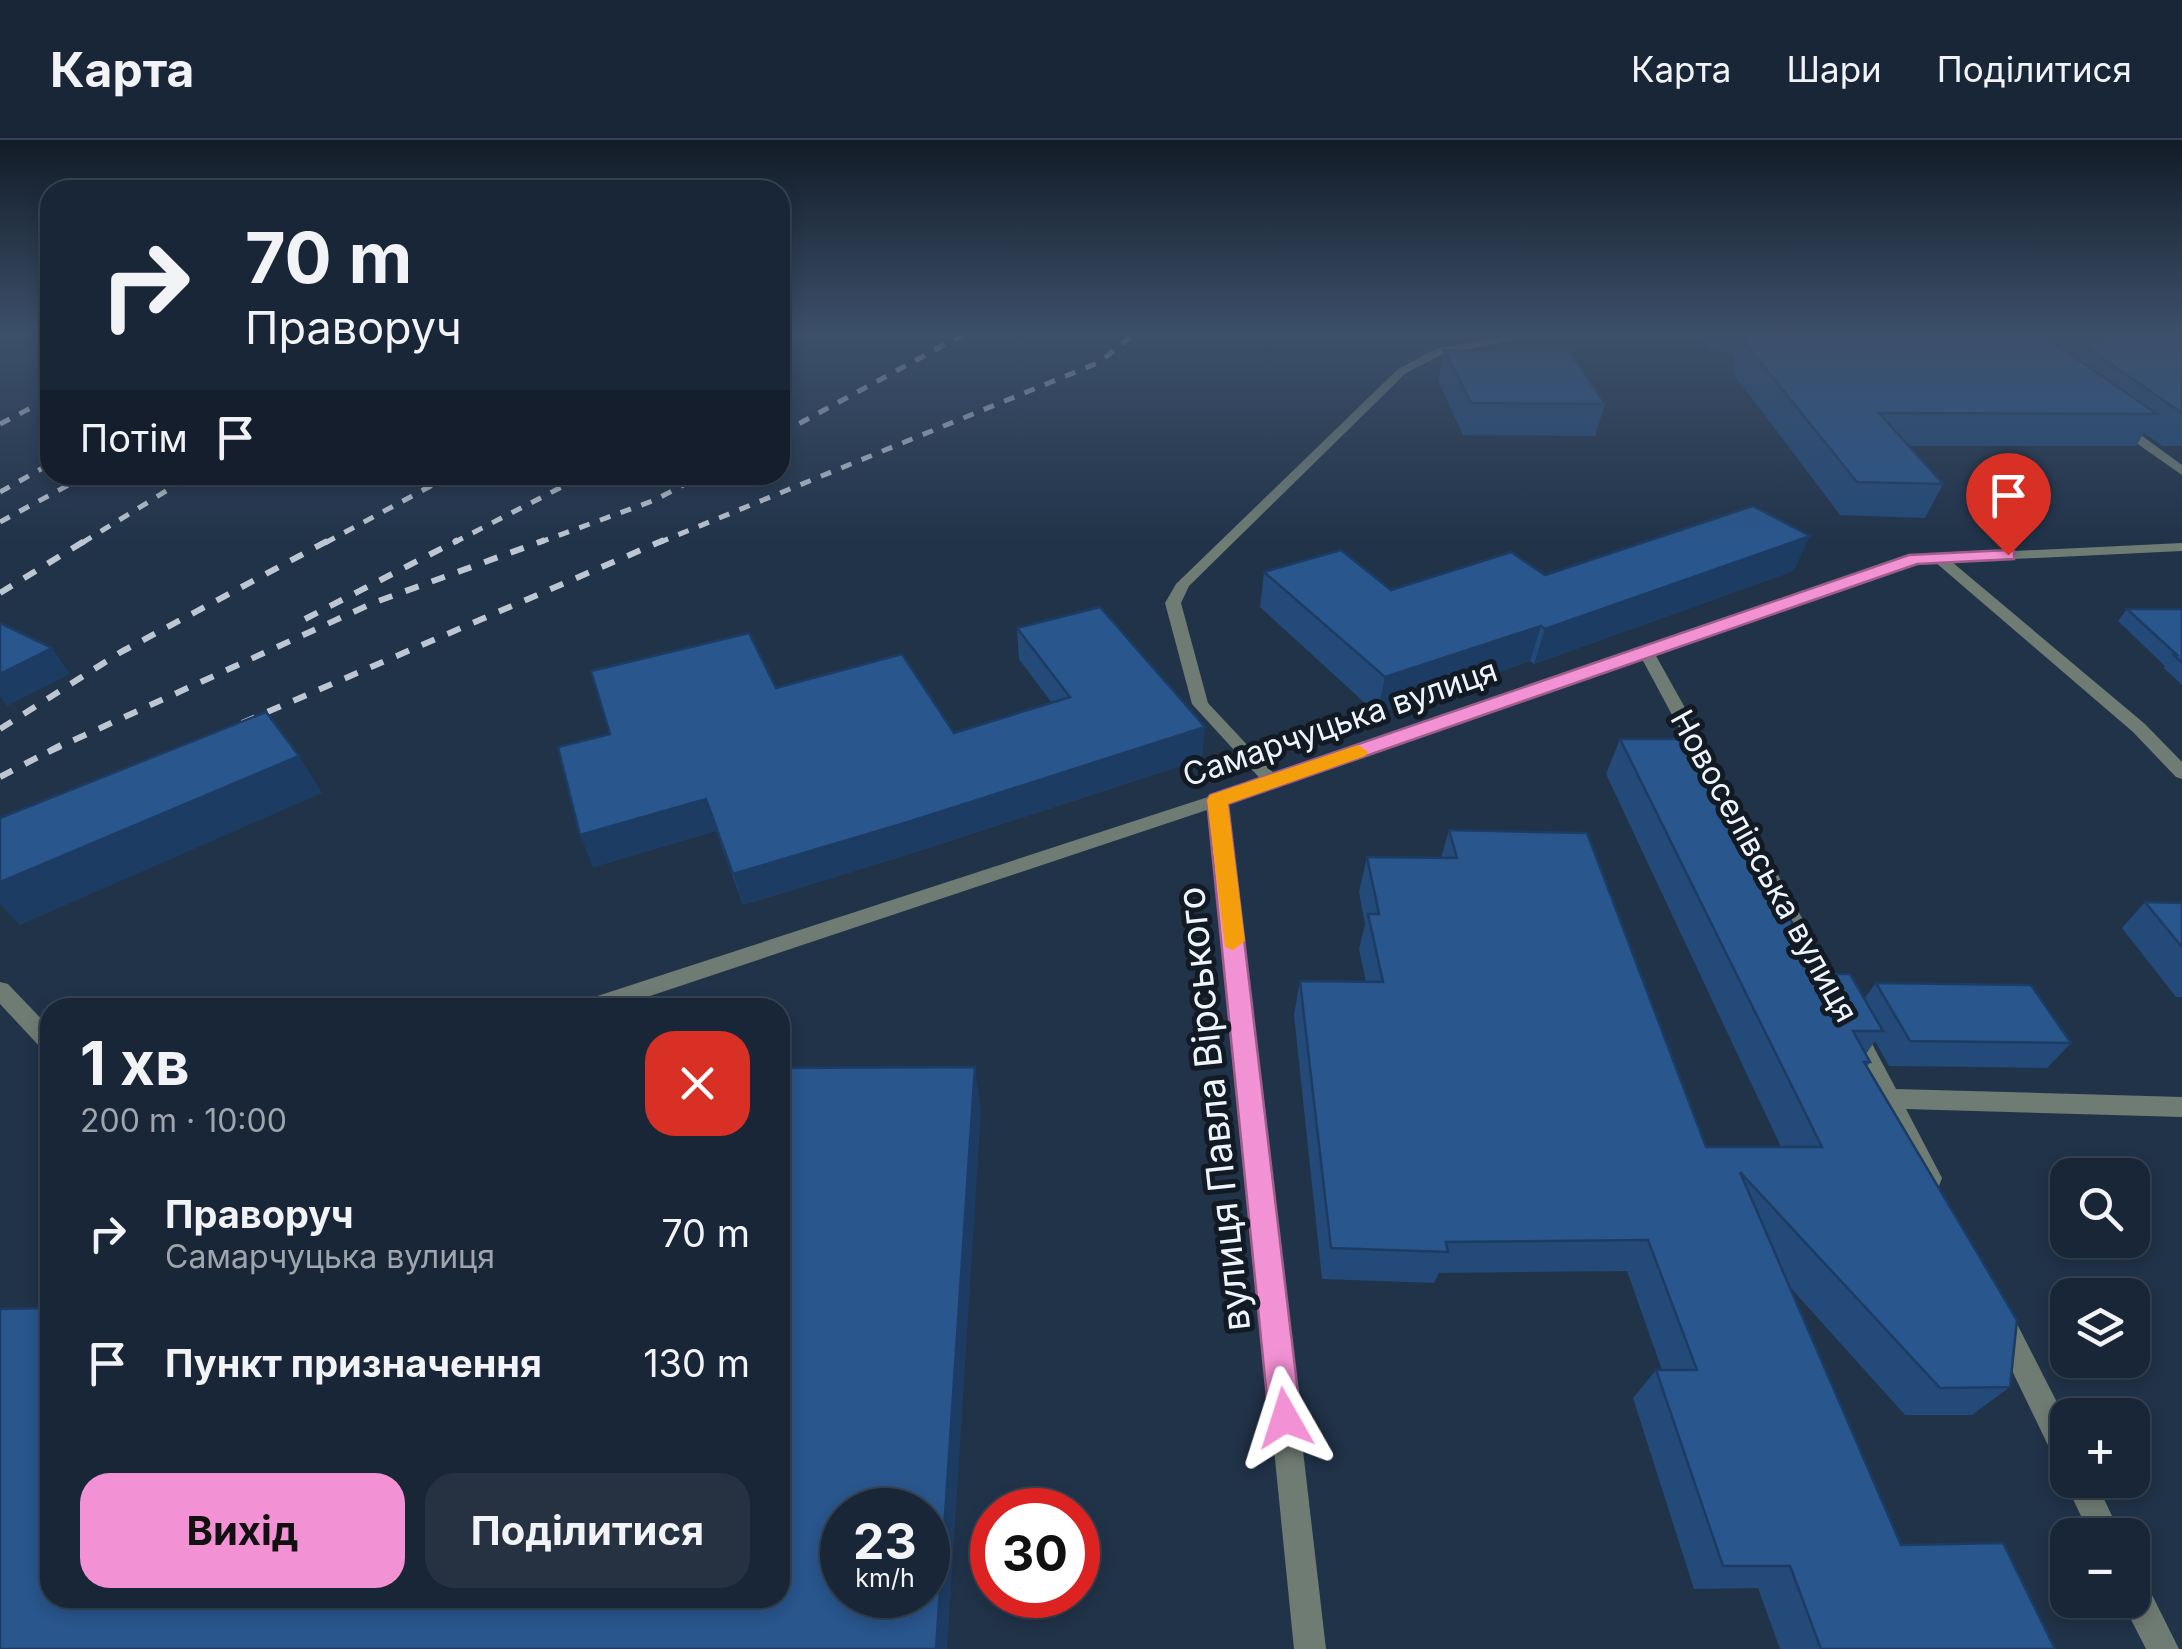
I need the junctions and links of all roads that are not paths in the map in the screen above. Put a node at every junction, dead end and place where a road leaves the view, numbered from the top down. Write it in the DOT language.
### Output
graph roads {
  1 [pos="1370,402"];
  2 [pos="2109,417"];
  3 [pos="2182,470"];
  4 [pos="2182,547"];
  5 [pos="1939,558"];
  6 [pos="1646,652"];
  7 [pos="2182,773"];
  8 [pos="1272,781"];
  9 [pos="1218,800"];
  10 [pos="0,990"];
  11 [pos="617,998"];
  12 [pos="40,1032"];
  13 [pos="1891,1099"];
  14 [pos="2182,1107"];
  15 [pos="1944,1206"];
  16 [pos="1988,1296"];
  17 [pos="2050,1420"];
  18 [pos="2147,1618"];
  19 [pos="1310,1649"];
  20 [pos="2163,1649"];
  1 -- 8 [label="street"];
  2 -- 3 [label="street"];
  4 -- 5 [label="street, Самарчуцька вулиця"];
  5 -- 6 [label="street, Самарчуцька вулиця"];
  5 -- 7 [label="street"];
  6 -- 8 [label="street, Самарчуцька вулиця"];
  6 -- 13 [label="street, Новоселівська вулиця"];
  8 -- 9 [label="street, Самарчуцька вулиця"];
  9 -- 11 [label="street, Самарчуцька вулиця"];
  9 -- 19 [label="street, вулиця Павла Вірського"];
  10 -- 12 [label="street"];
  13 -- 14 [label="street"];
  13 -- 15 [label="street, Новоселівська вулиця"];
  16 -- 17 [label="street"];
  18 -- 20 [label="street"];
}
